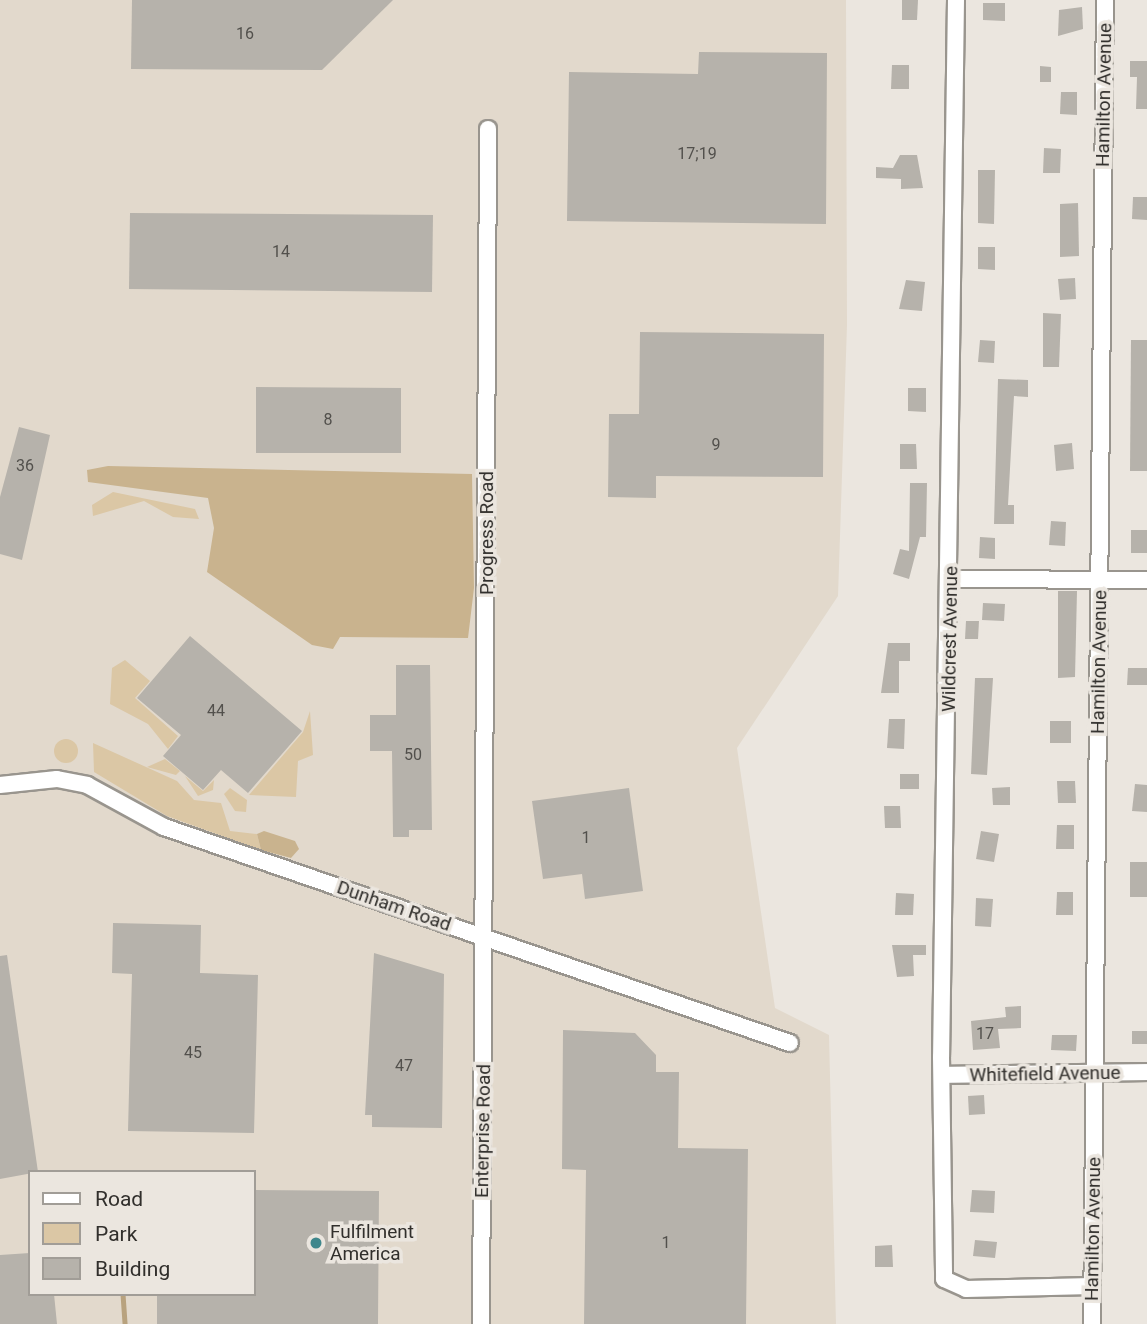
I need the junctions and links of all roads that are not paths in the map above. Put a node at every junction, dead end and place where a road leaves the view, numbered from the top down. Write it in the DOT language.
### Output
graph roads {
  1 [pos="956,0"];
  2 [pos="1105,0"];
  3 [pos="488,129"];
  4 [pos="952,579"];
  5 [pos="1100,580"];
  6 [pos="1147,580"];
  7 [pos="0,785"];
  8 [pos="485,938"];
  9 [pos="790,1044"];
  10 [pos="1147,1072"];
  11 [pos="1095,1073"];
  12 [pos="943,1075"];
  13 [pos="1093,1286"];
  14 [pos="481,1324"];
  15 [pos="1092,1324"];
  1 -- 4 [label="street, Wildcrest Avenue"];
  2 -- 5 [label="street, Hamilton Avenue"];
  3 -- 8 [label="street, Progress Road"];
  4 -- 5 [label="street"];
  4 -- 12 [label="street, Wildcrest Avenue"];
  5 -- 6 [label="street"];
  5 -- 11 [label="street, Hamilton Avenue"];
  7 -- 8 [label="street, Dunham Road"];
  8 -- 9 [label="street, Dunham Road"];
  8 -- 14 [label="street, Enterprise Road"];
  10 -- 11 [label="street, Whitefield Avenue"];
  11 -- 12 [label="street, Whitefield Avenue"];
  11 -- 13 [label="street, Hamilton Avenue"];
  12 -- 13 [label="street, Wildcrest Avenue"];
  13 -- 15 [label="street, Hamilton Avenue"];
}
